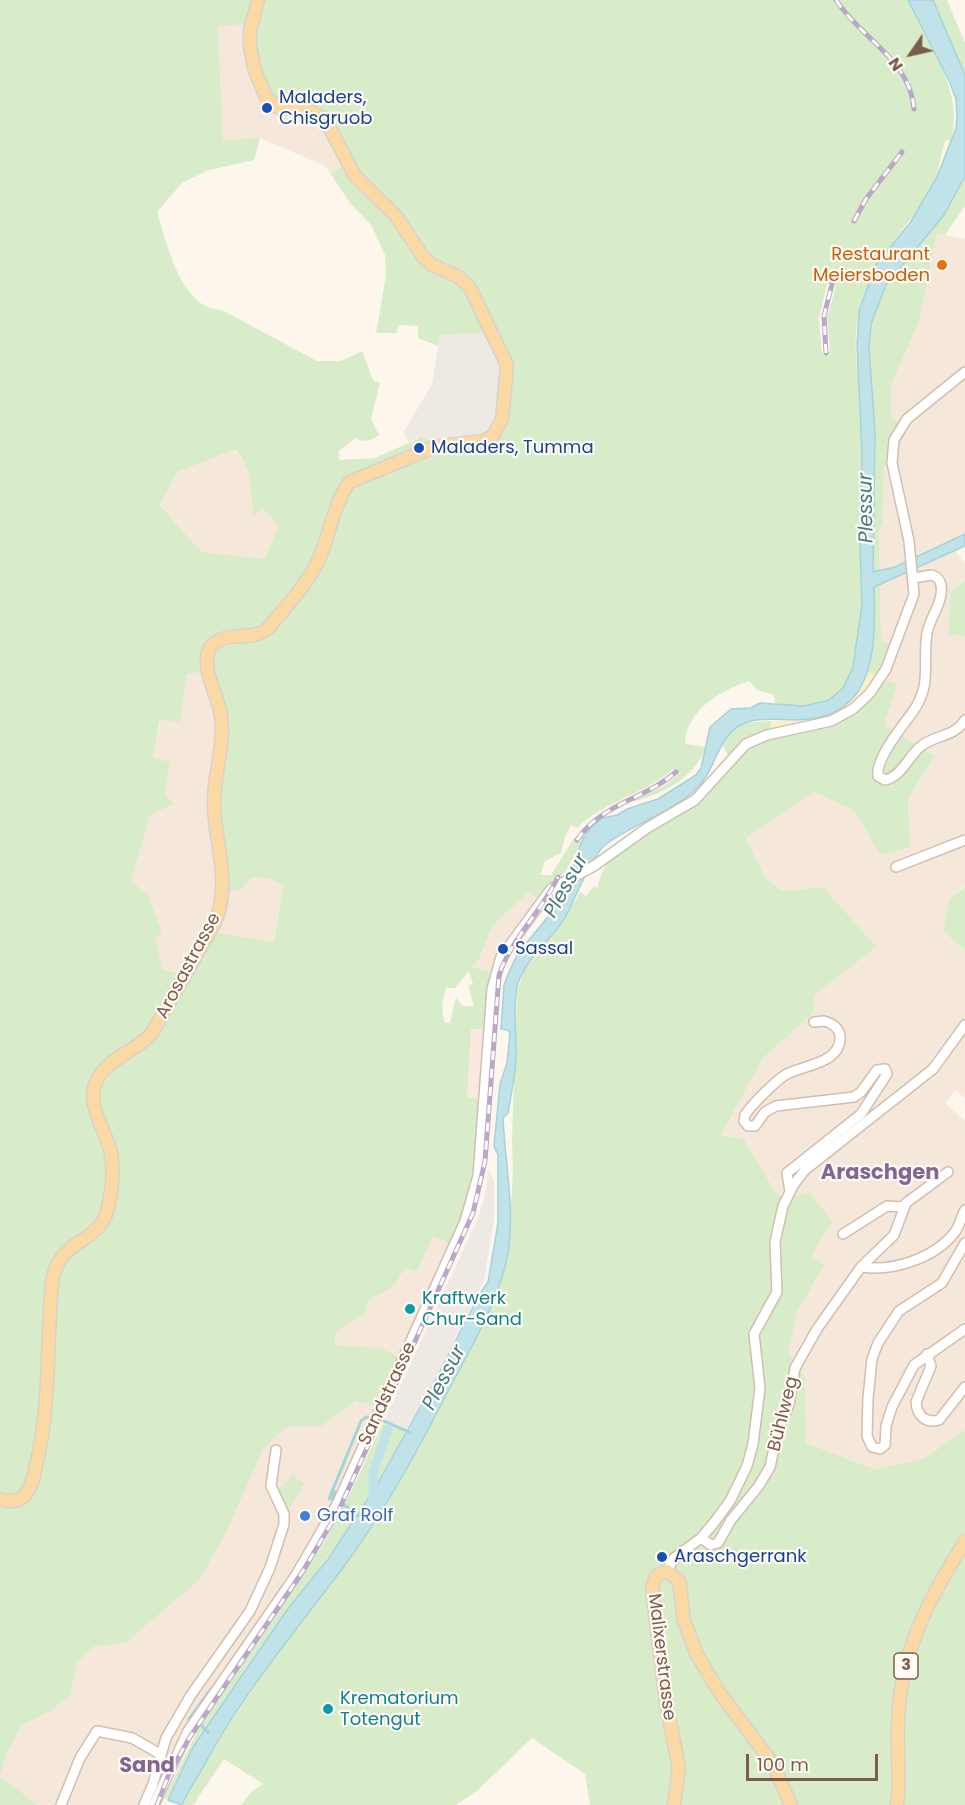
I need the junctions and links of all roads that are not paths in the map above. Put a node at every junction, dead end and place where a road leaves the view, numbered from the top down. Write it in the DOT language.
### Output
graph roads {
  1 [pos="258,0"];
  2 [pos="965,372"];
  3 [pos="913,576"];
  4 [pos="965,720"];
  5 [pos="965,840"];
  6 [pos="896,867"];
  7 [pos="814,1022"];
  8 [pos="965,1025"];
  9 [pos="948,1172"];
  10 [pos="790,1191"];
  11 [pos="903,1207"];
  12 [pos="965,1210"];
  13 [pos="843,1234"];
  14 [pos="965,1243"];
  15 [pos="861,1267"];
  16 [pos="965,1329"];
  17 [pos="927,1354"];
  18 [pos="965,1387"];
  19 [pos="276,1450"];
  20 [pos="0,1499"];
  21 [pos="701,1538"];
  22 [pos="965,1541"];
  23 [pos="667,1572"];
  24 [pos="160,1754"];
  25 [pos="61,1805"];
  26 [pos="144,1805"];
  27 [pos="154,1805"];
  28 [pos="674,1805"];
  29 [pos="791,1805"];
  30 [pos="897,1805"];
  1 -- 20 [label="main road, Arosastrasse"];
  2 -- 3 [label="street"];
  3 -- 4 [label="street"];
  3 -- 27 [label="street, Sandstrasse"];
  5 -- 6 [label="street"];
  7 -- 10 [label="street"];
  8 -- 10 [label="street"];
  9 -- 11 [label="street"];
  10 -- 21 [label="street"];
  11 -- 13 [label="street"];
  11 -- 15 [label="street, Bühlweg"];
  12 -- 15 [label="street"];
  14 -- 17 [label="street"];
  15 -- 21 [label="street, Bühlweg"];
  16 -- 17 [label="street"];
  17 -- 18 [label="street"];
  19 -- 24 [label="street"];
  21 -- 23 [label="street"];
  22 -- 30 [label="main road, 3"];
  23 -- 28 [label="main road, Malixerstrasse"];
  23 -- 29 [label="main road, Malixerstrasse"];
  24 -- 25 [label="street"];
  24 -- 26 [label="street"];
}
